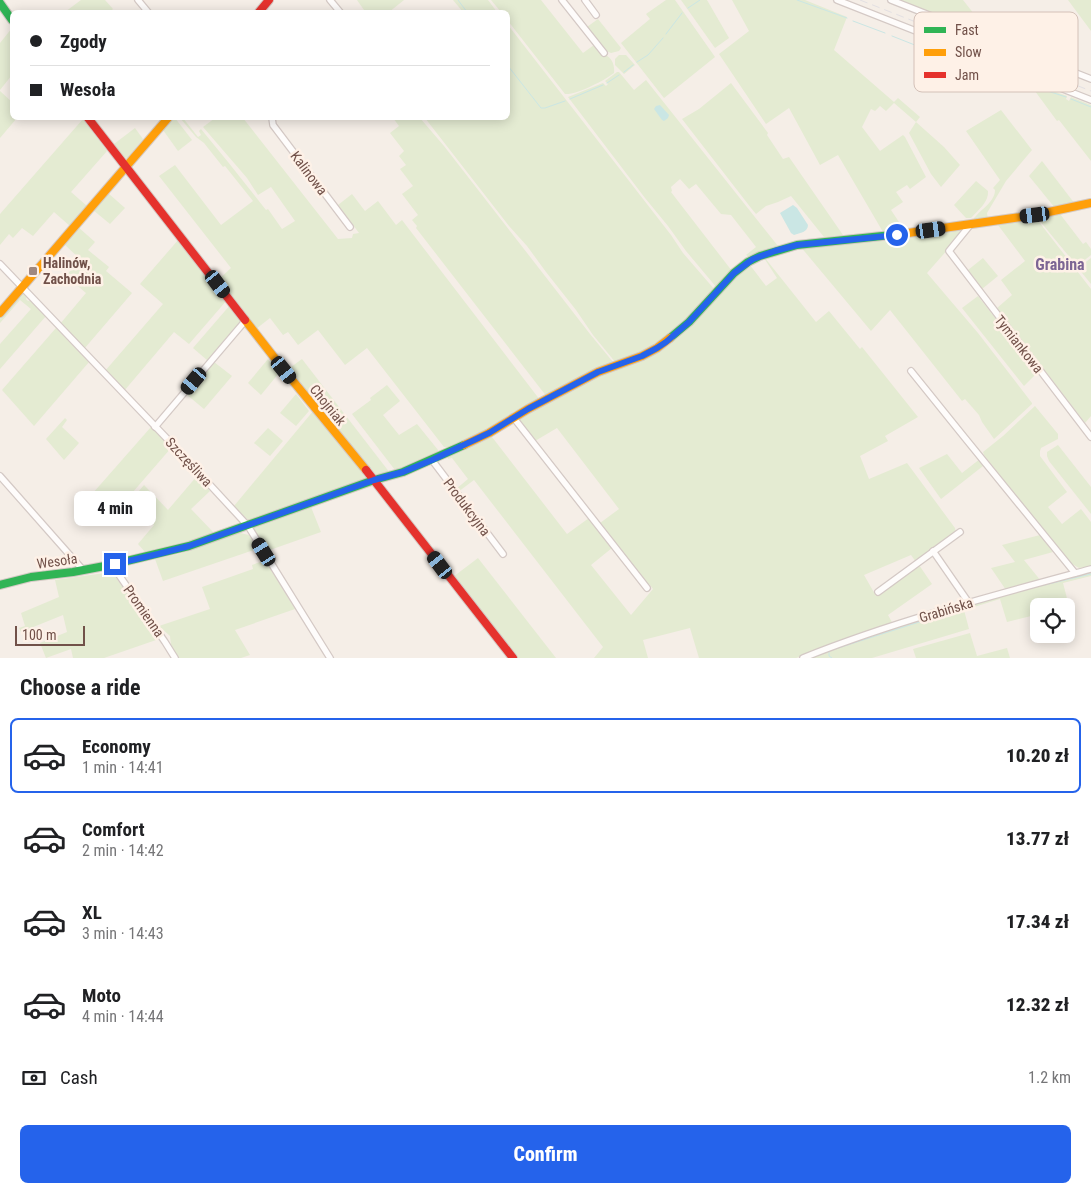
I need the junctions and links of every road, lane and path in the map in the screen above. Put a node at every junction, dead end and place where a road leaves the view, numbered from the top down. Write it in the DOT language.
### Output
graph roads {
  1 [pos="138,0"];
  2 [pos="270,0"];
  3 [pos="330,0"];
  4 [pos="562,0"];
  5 [pos="585,0"];
  6 [pos="837,0"];
  7 [pos="892,0"];
  8 [pos="0,3"];
  9 [pos="146,10"];
  10 [pos="261,10"];
  11 [pos="338,10"];
  12 [pos="922,12"];
  13 [pos="596,15"];
  14 [pos="10,17"];
  15 [pos="914,30"];
  16 [pos="604,53"];
  17 [pos="1078,74"];
  18 [pos="1091,79"];
  19 [pos="1070,92"];
  20 [pos="1091,100"];
  21 [pos="90,120"];
  22 [pos="166,120"];
  23 [pos="272,120"];
  24 [pos="126,166"];
  25 [pos="1091,203"];
  26 [pos="971,224"];
  27 [pos="350,227"];
  28 [pos="0,264"];
  29 [pos="22,287"];
  30 [pos="0,313"];
  31 [pos="246,320"];
  32 [pos="911,370"];
  33 [pos="513,417"];
  34 [pos="156,427"];
  35 [pos="1091,437"];
  36 [pos="432,460"];
  37 [pos="0,476"];
  38 [pos="374,480"];
  39 [pos="248,526"];
  40 [pos="960,532"];
  41 [pos="933,551"];
  42 [pos="503,554"];
  43 [pos="115,564"];
  44 [pos="1091,569"];
  45 [pos="83,570"];
  46 [pos="1075,573"];
  47 [pos="0,585"];
  48 [pos="647,588"];
  49 [pos="878,592"];
  50 [pos="969,603"];
  51 [pos="175,658"];
  52 [pos="330,658"];
  53 [pos="513,658"];
  54 [pos="803,658"];
  1 -- 9 [label="street"];
  2 -- 10 [label="street"];
  3 -- 11 [label="street"];
  4 -- 16 [label="street"];
  5 -- 13 [label="street"];
  6 -- 15 [label="street"];
  7 -- 12 [label="street"];
  8 -- 14 [label="street"];
  17 -- 18 [label="street"];
  19 -- 20 [label="street"];
  21 -- 24 [label="street, Chojniak"];
  22 -- 24 [label="street"];
  23 -- 27 [label="street, Kalinowa"];
  24 -- 29 [label="street"];
  24 -- 31 [label="street, Chojniak"];
  25 -- 26 [label="street, Wesoła"];
  26 -- 33 [label="street, Wesoła"];
  26 -- 35 [label="street, Tymiankowa"];
  28 -- 29 [label="street, Szczęśliwa"];
  29 -- 30 [label="street"];
  29 -- 34 [label="street, Szczęśliwa"];
  31 -- 34 [label="street"];
  31 -- 38 [label="street, Chojniak"];
  32 -- 46 [label="street"];
  33 -- 36 [label="street, Wesoła"];
  33 -- 48 [label="street"];
  34 -- 39 [label="street, Szczęśliwa"];
  36 -- 38 [label="street, Wesoła"];
  36 -- 42 [label="street, Produkcyjna"];
  37 -- 45 [label="street"];
  38 -- 39 [label="street, Wesoła"];
  38 -- 53 [label="street, Chojniak"];
  39 -- 43 [label="street, Wesoła"];
  39 -- 52 [label="street, Szczęśliwa"];
  40 -- 41 [label="street"];
  41 -- 49 [label="street"];
  41 -- 50 [label="street"];
  43 -- 45 [label="street, Wesoła"];
  43 -- 51 [label="street, Promienna"];
  44 -- 46 [label="street, Grabińska"];
  45 -- 47 [label="street, Wesoła"];
  46 -- 50 [label="street, Grabińska"];
  50 -- 54 [label="street, Grabińska"];
}
